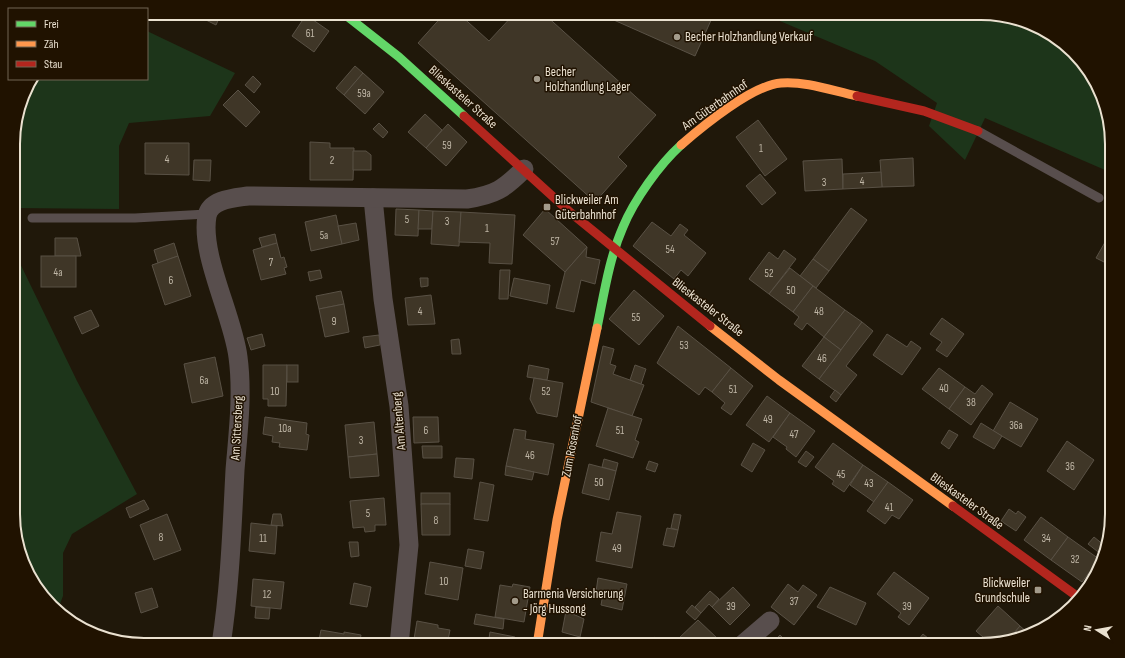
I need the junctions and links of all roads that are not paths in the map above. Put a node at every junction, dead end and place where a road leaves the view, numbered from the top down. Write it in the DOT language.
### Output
graph roads {
  1 [pos="352,20"];
  2 [pos="978,131"];
  3 [pos="524,169"];
  4 [pos="373,198"];
  5 [pos="1099,198"];
  6 [pos="207,214"];
  7 [pos="32,218"];
  8 [pos="614,249"];
  9 [pos="1075,595"];
  10 [pos="770,620"];
  11 [pos="222,638"];
  12 [pos="400,638"];
  13 [pos="539,638"];
  14 [pos="750,638"];
  1 -- 3 [label="street, Blieskasteler Straße"];
  2 -- 5 [label="lane"];
  2 -- 8 [label="street, Am Güterbahnhof"];
  3 -- 4 [label="street"];
  3 -- 8 [label="street, Blieskasteler Straße"];
  4 -- 6 [label="street"];
  4 -- 12 [label="street, Am Altenberg"];
  6 -- 7 [label="lane"];
  6 -- 11 [label="street, Am Sittersberg"];
  8 -- 9 [label="street, Blieskasteler Straße"];
  8 -- 13 [label="street, Zum Rosenhof"];
  10 -- 14 [label="street"];
}
